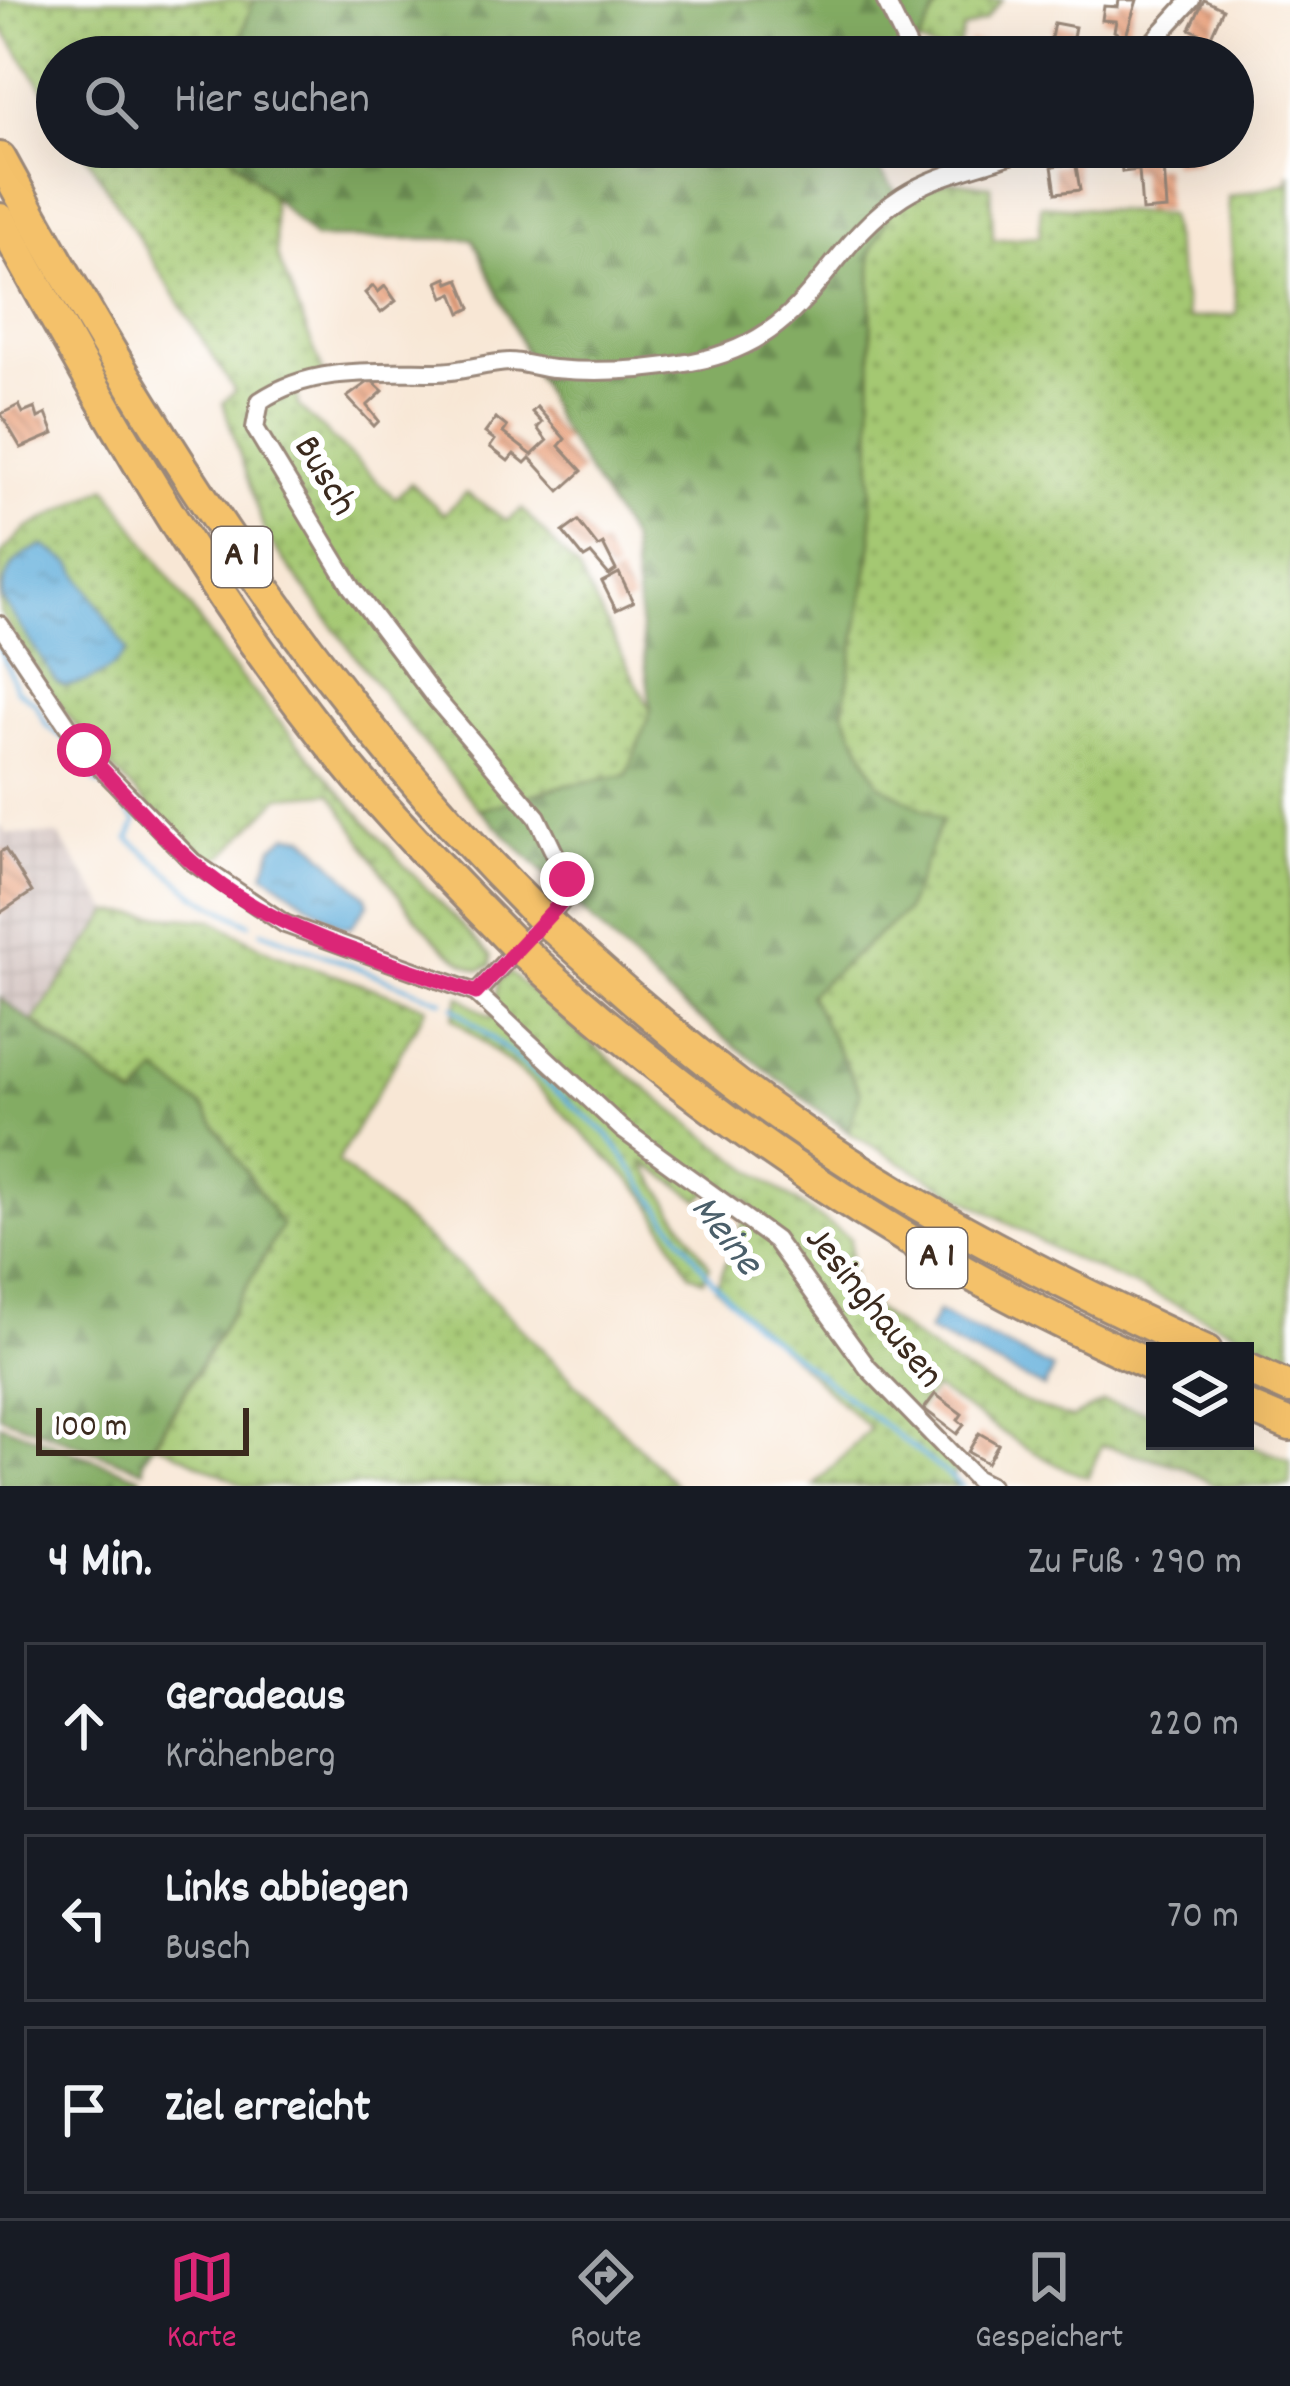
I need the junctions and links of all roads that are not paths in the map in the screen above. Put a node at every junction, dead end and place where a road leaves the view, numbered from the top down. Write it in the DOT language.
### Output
graph roads {
  1 [pos="885,0"];
  2 [pos="1191,0"];
  3 [pos="903,36"];
  4 [pos="1158,36"];
  5 [pos="0,158"];
  6 [pos="962,168"];
  7 [pos="0,219"];
  8 [pos="0,625"];
  9 [pos="476,993"];
  10 [pos="1187,1342"];
  11 [pos="1146,1363"];
  12 [pos="1254,1372"];
  13 [pos="1290,1388"];
  14 [pos="1254,1410"];
  15 [pos="1254,1411"];
  16 [pos="1290,1425"];
  17 [pos="1290,1439"];
  18 [pos="990,1486"];
  1 -- 3 [label="street"];
  2 -- 4 [label="street"];
  5 -- 10 [label="highway, A 1"];
  6 -- 9 [label="street, Busch"];
  7 -- 11 [label="highway, A 1"];
  8 -- 9 [label="street"];
  9 -- 18 [label="street, Jesinghausen"];
  12 -- 13 [label="highway"];
  14 -- 16 [label="highway"];
  15 -- 17 [label="highway"];
}
